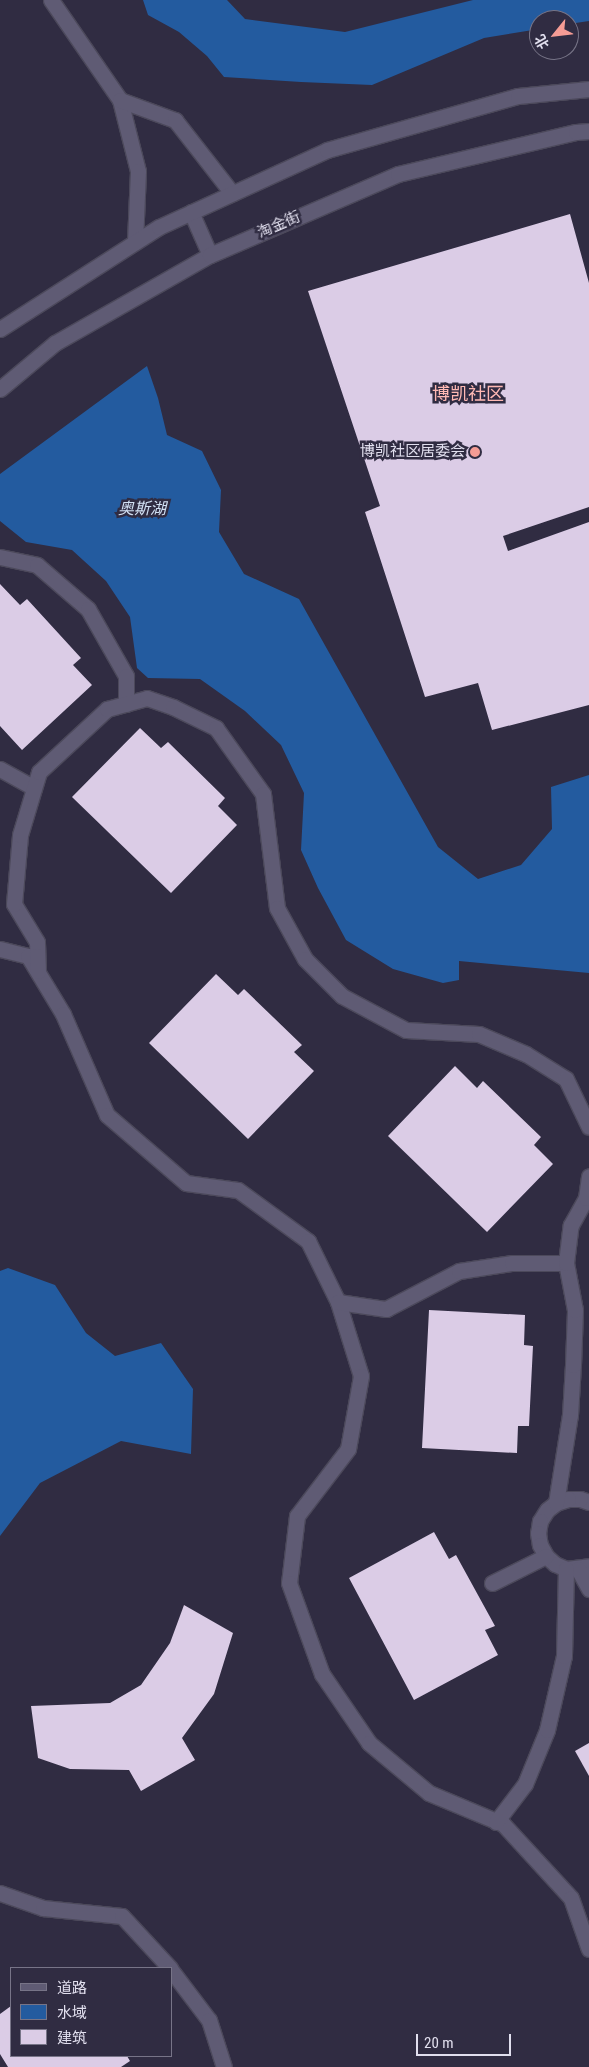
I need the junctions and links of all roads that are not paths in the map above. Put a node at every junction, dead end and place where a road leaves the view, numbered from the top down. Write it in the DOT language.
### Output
graph roads {
  1 [pos="52,0"];
  2 [pos="589,89"];
  3 [pos="120,100"];
  4 [pos="589,132"];
  5 [pos="232,194"];
  6 [pos="191,212"];
  7 [pos="135,242"];
  8 [pos="210,256"];
  9 [pos="0,329"];
  10 [pos="0,389"];
  11 [pos="0,557"];
  12 [pos="126,704"];
  13 [pos="0,769"];
  14 [pos="34,788"];
  15 [pos="7,906"];
  16 [pos="0,949"];
  17 [pos="38,973"];
  18 [pos="589,1127"];
  19 [pos="589,1176"];
  20 [pos="566,1263"];
  21 [pos="338,1302"];
  22 [pos="589,1502"];
  23 [pos="556,1503"];
  24 [pos="546,1556"];
  25 [pos="578,1568"];
  26 [pos="492,1583"];
  27 [pos="589,1590"];
  28 [pos="496,1822"];
  29 [pos="0,1892"];
  30 [pos="589,1949"];
  31 [pos="169,1967"];
  32 [pos="172,1970"];
  33 [pos="224,2067"];
  1 -- 3 [label="street"];
  2 -- 5 [label="street"];
  3 -- 5 [label="street"];
  3 -- 7 [label="street"];
  4 -- 8 [label="street, 淘金街"];
  5 -- 6 [label="street"];
  6 -- 7 [label="street"];
  6 -- 8 [label="street"];
  7 -- 9 [label="street"];
  8 -- 10 [label="street, 淘金街"];
  11 -- 12 [label="street"];
  12 -- 14 [label="street"];
  12 -- 18 [label="street"];
  13 -- 14 [label="street"];
  14 -- 15 [label="street"];
  15 -- 17 [label="street"];
  16 -- 17 [label="street"];
  17 -- 21 [label="street"];
  19 -- 20 [label="street"];
  20 -- 21 [label="street"];
  20 -- 23 [label="street"];
  21 -- 28 [label="street"];
  22 -- 23 [label="street"];
  23 -- 24 [label="street"];
  24 -- 25 [label="street"];
  24 -- 26 [label="street"];
  25 -- 27 [label="street"];
  25 -- 28 [label="street"];
  28 -- 30 [label="street"];
  29 -- 31 [label="street"];
  32 -- 33 [label="street"];
}
